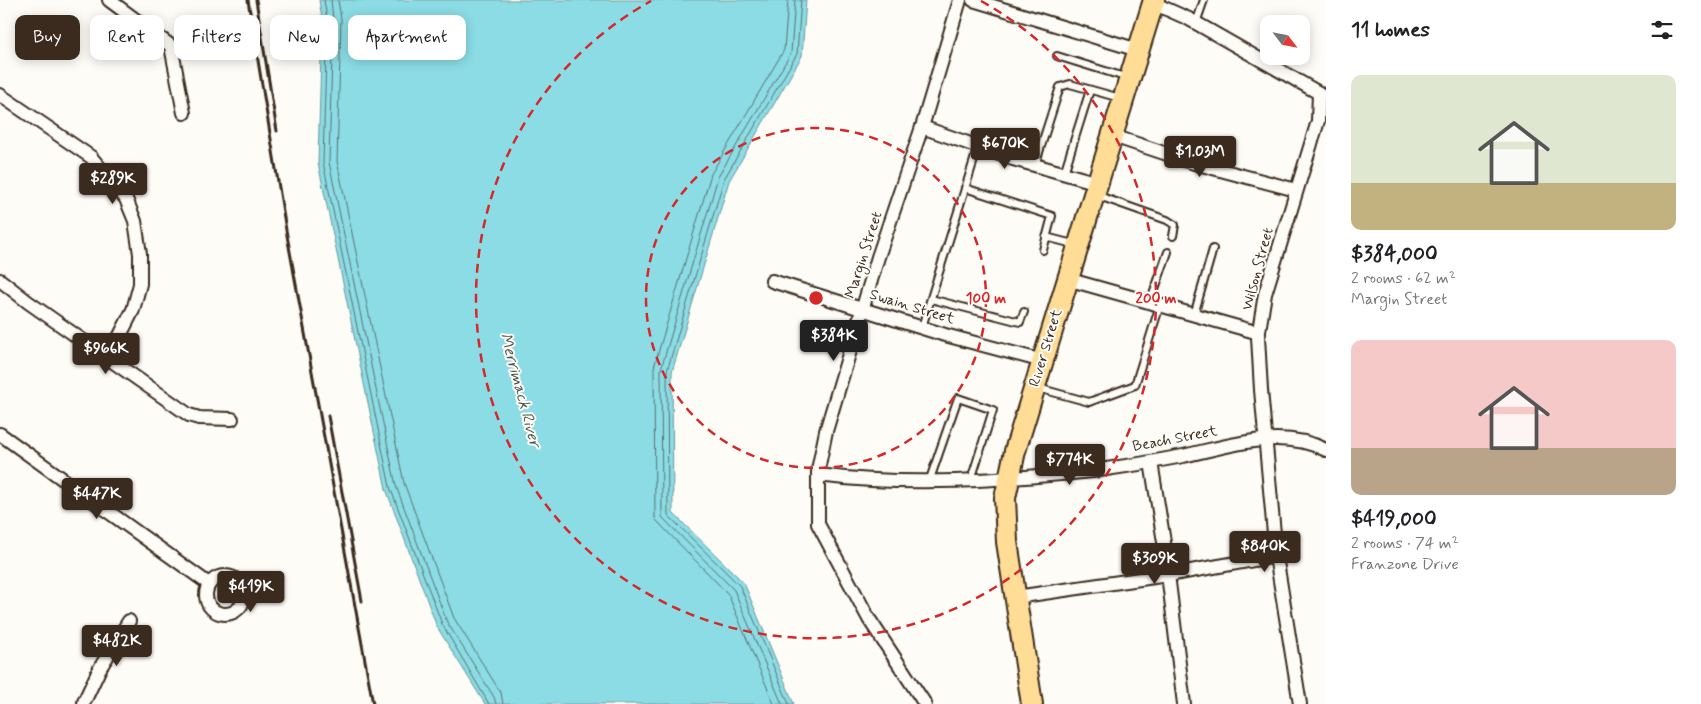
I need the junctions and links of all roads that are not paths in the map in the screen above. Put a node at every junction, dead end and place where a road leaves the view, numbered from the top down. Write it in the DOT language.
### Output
graph roads {
  1 [pos="109,0"];
  2 [pos="960,0"];
  3 [pos="973,0"];
  4 [pos="1204,0"];
  5 [pos="1154,1"];
  6 [pos="1196,23"];
  7 [pos="1138,50"];
  8 [pos="1057,56"];
  9 [pos="1130,79"];
  10 [pos="1090,90"];
  11 [pos="0,95"];
  12 [pos="1124,99"];
  13 [pos="184,113"];
  14 [pos="922,127"];
  15 [pos="1113,136"];
  16 [pos="978,147"];
  17 [pos="1036,165"];
  18 [pos="1064,173"];
  19 [pos="965,188"];
  20 [pos="1096,188"];
  21 [pos="1296,190"];
  22 [pos="1173,236"];
  23 [pos="1046,237"];
  24 [pos="1078,245"];
  25 [pos="1213,248"];
  26 [pos="1043,250"];
  27 [pos="1168,252"];
  28 [pos="1067,279"];
  29 [pos="0,280"];
  30 [pos="772,281"];
  31 [pos="931,299"];
  32 [pos="1155,304"];
  33 [pos="864,309"];
  34 [pos="1024,312"];
  35 [pos="1194,315"];
  36 [pos="922,327"];
  37 [pos="1259,333"];
  38 [pos="108,359"];
  39 [pos="1042,362"];
  40 [pos="1034,387"];
  41 [pos="232,419"];
  42 [pos="0,434"];
  43 [pos="1266,438"];
  44 [pos="1326,450"];
  45 [pos="1151,462"];
  46 [pos="818,475"];
  47 [pos="1009,478"];
  48 [pos="971,481"];
  49 [pos="929,482"];
  50 [pos="1276,556"];
  51 [pos="1168,575"];
  52 [pos="209,584"];
  53 [pos="1016,597"];
  54 [pos="129,621"];
  55 [pos="86,704"];
  56 [pos="925,704"];
  57 [pos="1032,704"];
  58 [pos="1184,704"];
  59 [pos="1300,704"];
  1 -- 13 [label="street"];
  2 -- 14 [label="street, Margin Street"];
  3 -- 7 [label="street"];
  4 -- 6 [label="lane"];
  5 -- 6 [label="street, Wilson Street"];
  5 -- 7 [label="main road, River Street"];
  6 -- 21 [label="street, Wilson Street"];
  7 -- 9 [label="main road, River Street"];
  8 -- 9 [label="lane"];
  9 -- 12 [label="main road, River Street"];
  10 -- 12 [label="lane"];
  10 -- 17 [label="lane"];
  10 -- 18 [label="lane"];
  11 -- 38 [label="street"];
  12 -- 15 [label="main road, River Street"];
  14 -- 16 [label="street"];
  14 -- 33 [label="street, Margin Street"];
  15 -- 20 [label="main road, River Street"];
  15 -- 21 [label="street"];
  16 -- 17 [label="street"];
  16 -- 19 [label="lane"];
  17 -- 18 [label="street"];
  18 -- 20 [label="street"];
  19 -- 23 [label="lane"];
  19 -- 31 [label="lane"];
  20 -- 22 [label="lane"];
  20 -- 24 [label="main road, River Street"];
  21 -- 37 [label="street, Wilson Street"];
  23 -- 24 [label="lane"];
  23 -- 26 [label="lane"];
  24 -- 28 [label="main road, River Street"];
  25 -- 35 [label="lane"];
  27 -- 32 [label="lane"];
  28 -- 32 [label="street"];
  28 -- 39 [label="main road, River Street"];
  29 -- 38 [label="street"];
  30 -- 33 [label="street, Swain Street"];
  31 -- 34 [label="lane"];
  31 -- 36 [label="lane"];
  32 -- 35 [label="street"];
  32 -- 40 [label="lane"];
  33 -- 36 [label="street, Swain Street"];
  33 -- 46 [label="street, Margin Street"];
  35 -- 37 [label="street"];
  36 -- 39 [label="street, Swain Street"];
  37 -- 43 [label="street, Wilson Street"];
  38 -- 41 [label="street"];
  39 -- 40 [label="main road, River Street"];
  40 -- 47 [label="main road, River Street"];
  42 -- 52 [label="street"];
  43 -- 44 [label="street, Beach Street"];
  43 -- 45 [label="street, Beach Street"];
  43 -- 50 [label="street, Wilson Street"];
  45 -- 47 [label="street, Beach Street"];
  45 -- 51 [label="street"];
  46 -- 49 [label="street, Beach Street"];
  46 -- 56 [label="street, Margin Street"];
  47 -- 48 [label="street, Beach Street"];
  47 -- 53 [label="main road, River Street"];
  48 -- 49 [label="street, Beach Street"];
  48 -- 49 [label="lane"];
  50 -- 51 [label="street"];
  50 -- 59 [label="street, Wilson Street"];
  51 -- 53 [label="street"];
  51 -- 58 [label="street"];
  53 -- 57 [label="main road, River Street"];
  54 -- 55 [label="street"];
}
